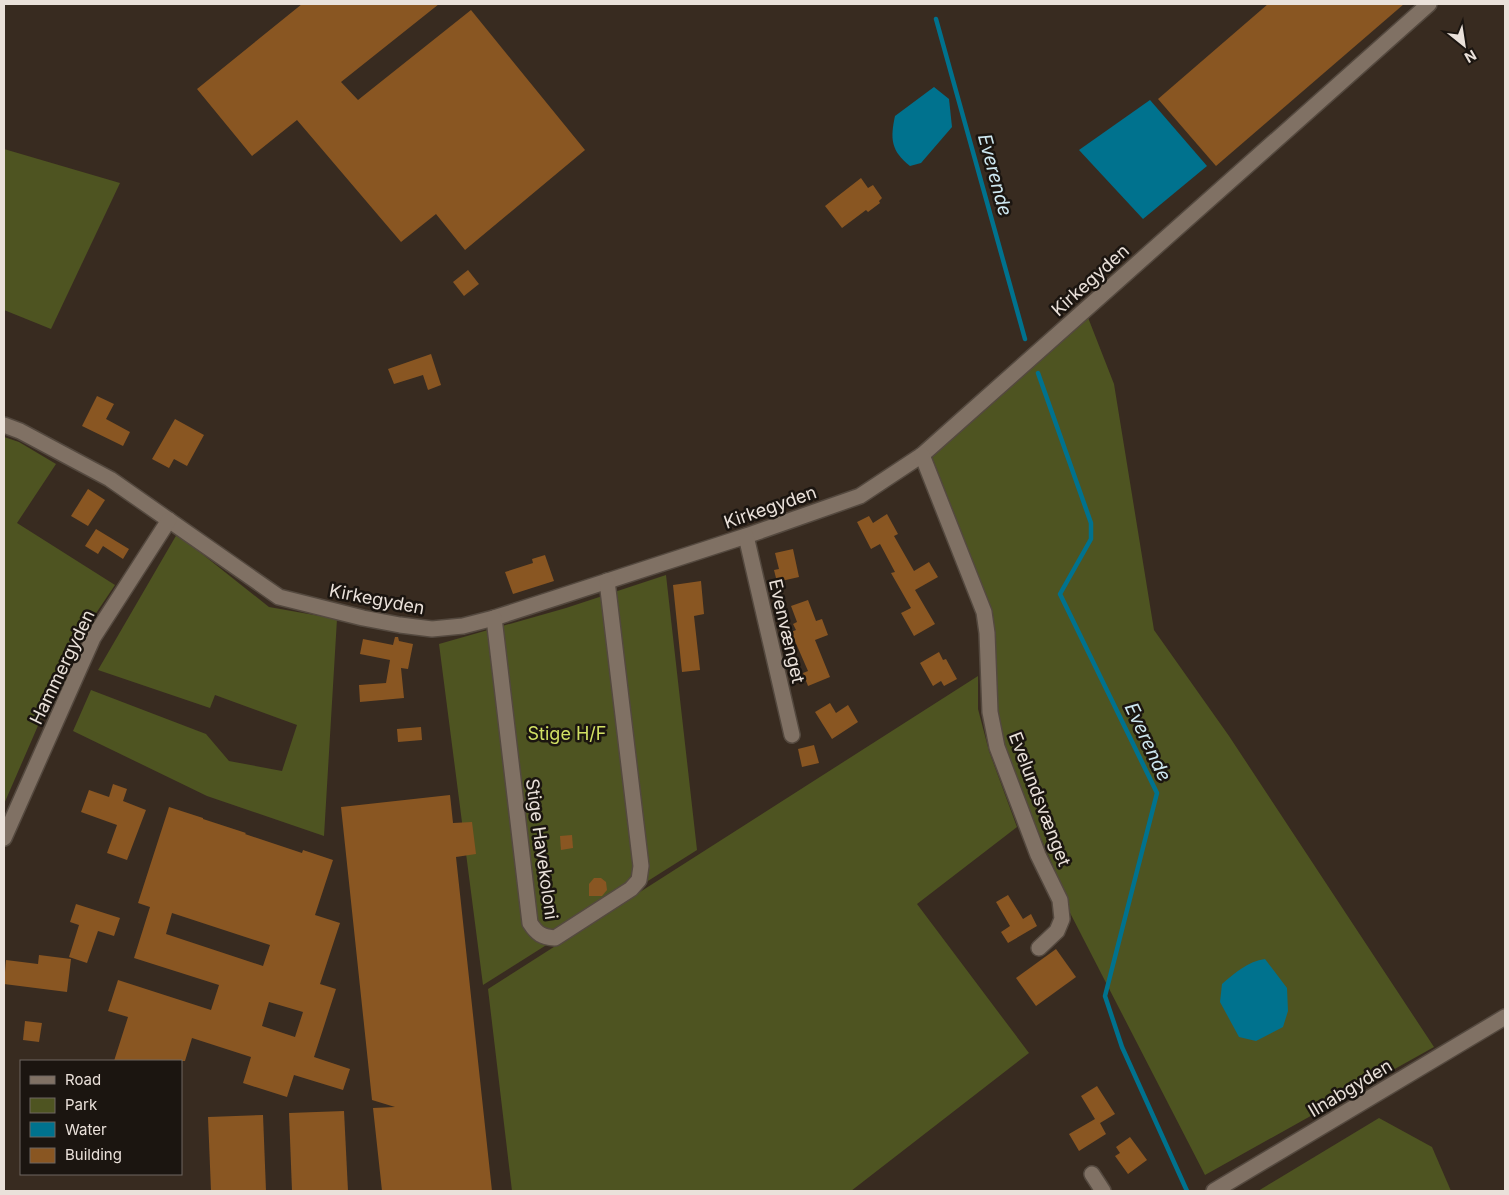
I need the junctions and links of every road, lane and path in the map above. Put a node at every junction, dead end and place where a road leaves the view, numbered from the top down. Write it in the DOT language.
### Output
graph roads {
  1 [pos="1429,4"];
  2 [pos="4,425"];
  3 [pos="922,455"];
  4 [pos="169,520"];
  5 [pos="746,536"];
  6 [pos="607,582"];
  7 [pos="494,618"];
  8 [pos="792,735"];
  9 [pos="4,838"];
  10 [pos="1040,948"];
  11 [pos="1505,1017"];
  12 [pos="1092,1174"];
  13 [pos="1103,1191"];
  14 [pos="1214,1191"];
  1 -- 3 [label="street, Kirkegyden"];
  2 -- 4 [label="street, Kirkegyden"];
  3 -- 5 [label="street, Kirkegyden"];
  3 -- 10 [label="street, Evelundsvænget"];
  4 -- 7 [label="street, Kirkegyden"];
  4 -- 9 [label="street, Hammergyden"];
  5 -- 6 [label="street, Kirkegyden"];
  5 -- 8 [label="street, Evenvænget"];
  6 -- 7 [label="street, Kirkegyden"];
  6 -- 7 [label="street, Stige Havekoloni"];
  11 -- 14 [label="street, Ilnabgyden"];
  12 -- 13 [label="street"];
}
